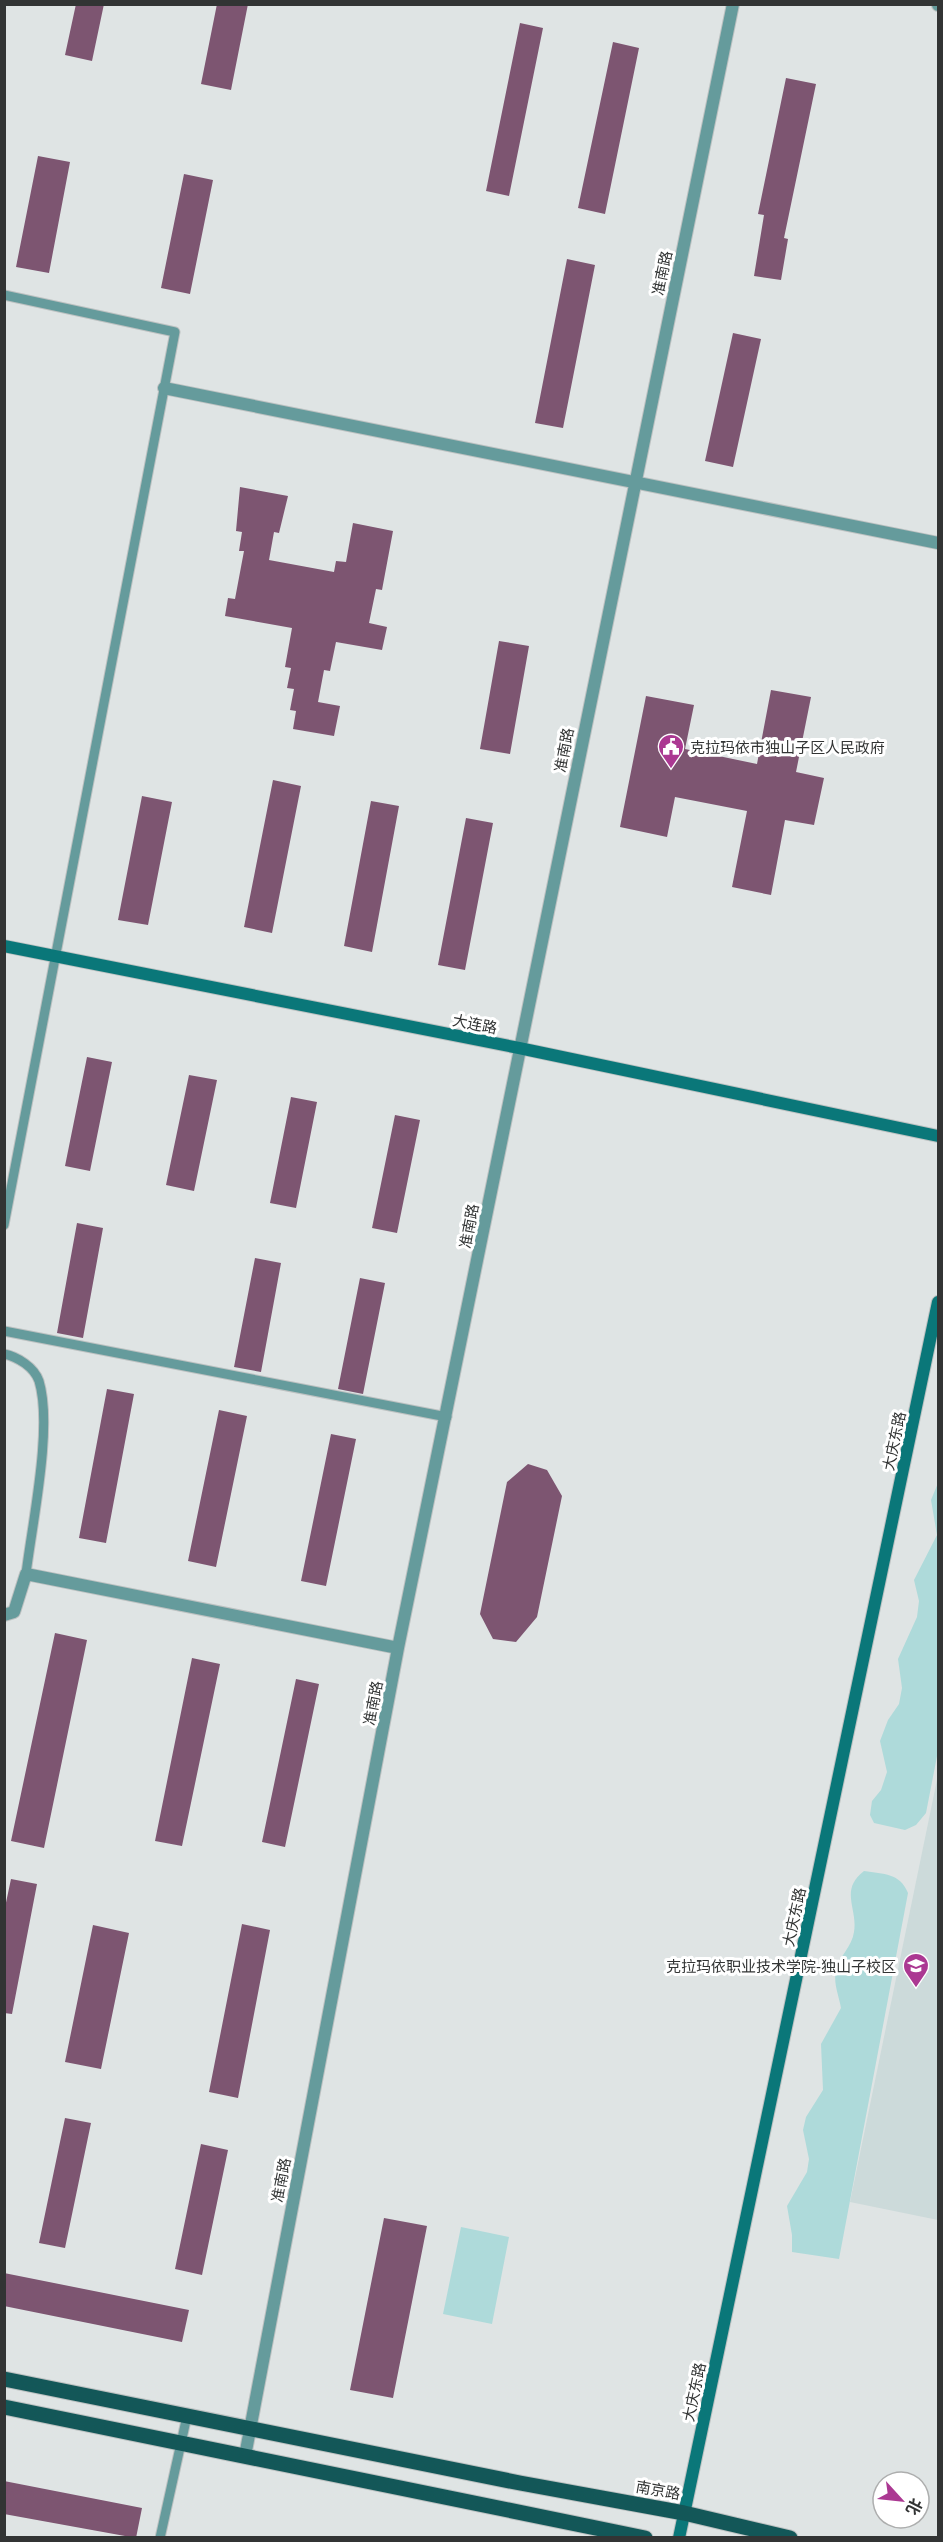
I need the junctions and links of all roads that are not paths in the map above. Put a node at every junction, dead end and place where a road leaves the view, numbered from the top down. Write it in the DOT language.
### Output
graph roads {
  1 [pos="733,4"];
  2 [pos="4,295"];
  3 [pos="164,388"];
  4 [pos="634,480"];
  5 [pos="939,543"];
  6 [pos="4,946"];
  7 [pos="55,956"];
  8 [pos="519,1048"];
  9 [pos="939,1136"];
  10 [pos="4,1225"];
  11 [pos="939,1302"];
  12 [pos="4,1331"];
  13 [pos="4,1354"];
  14 [pos="447,1417"];
  15 [pos="26,1574"];
  16 [pos="4,1614"];
  17 [pos="398,1648"];
  18 [pos="4,2379"];
  19 [pos="4,2407"];
  20 [pos="187,2416"];
  21 [pos="248,2428"];
  22 [pos="181,2443"];
  23 [pos="245,2456"];
  24 [pos="684,2513"];
  25 [pos="160,2538"];
  26 [pos="645,2538"];
  27 [pos="679,2538"];
  28 [pos="790,2538"];
  1 -- 4 [label="street, 准南路"];
  2 -- 3 [label="lane"];
  3 -- 4 [label="street"];
  3 -- 7 [label="lane"];
  4 -- 5 [label="street"];
  4 -- 8 [label="street, 准南路"];
  6 -- 7 [label="main road, 大连路"];
  7 -- 8 [label="main road, 大连路"];
  7 -- 10 [label="lane"];
  8 -- 9 [label="main road, 大连路"];
  8 -- 14 [label="street, 准南路"];
  11 -- 24 [label="main road, 大庆东路"];
  12 -- 14 [label="lane"];
  13 -- 15 [label="lane"];
  14 -- 17 [label="street, 准南路"];
  15 -- 16 [label="street"];
  15 -- 17 [label="street"];
  17 -- 21 [label="street, 准南路"];
  18 -- 20 [label="main road, 南京路"];
  19 -- 22 [label="main road"];
  20 -- 21 [label="main road, 南京路"];
  20 -- 22 [label="lane"];
  21 -- 23 [label="street, 准南路"];
  21 -- 24 [label="main road, 南京路"];
  22 -- 23 [label="main road"];
  22 -- 25 [label="lane"];
  23 -- 26 [label="main road"];
  24 -- 27 [label="main road, 大庆东路"];
  24 -- 28 [label="main road, 南京路"];
}
